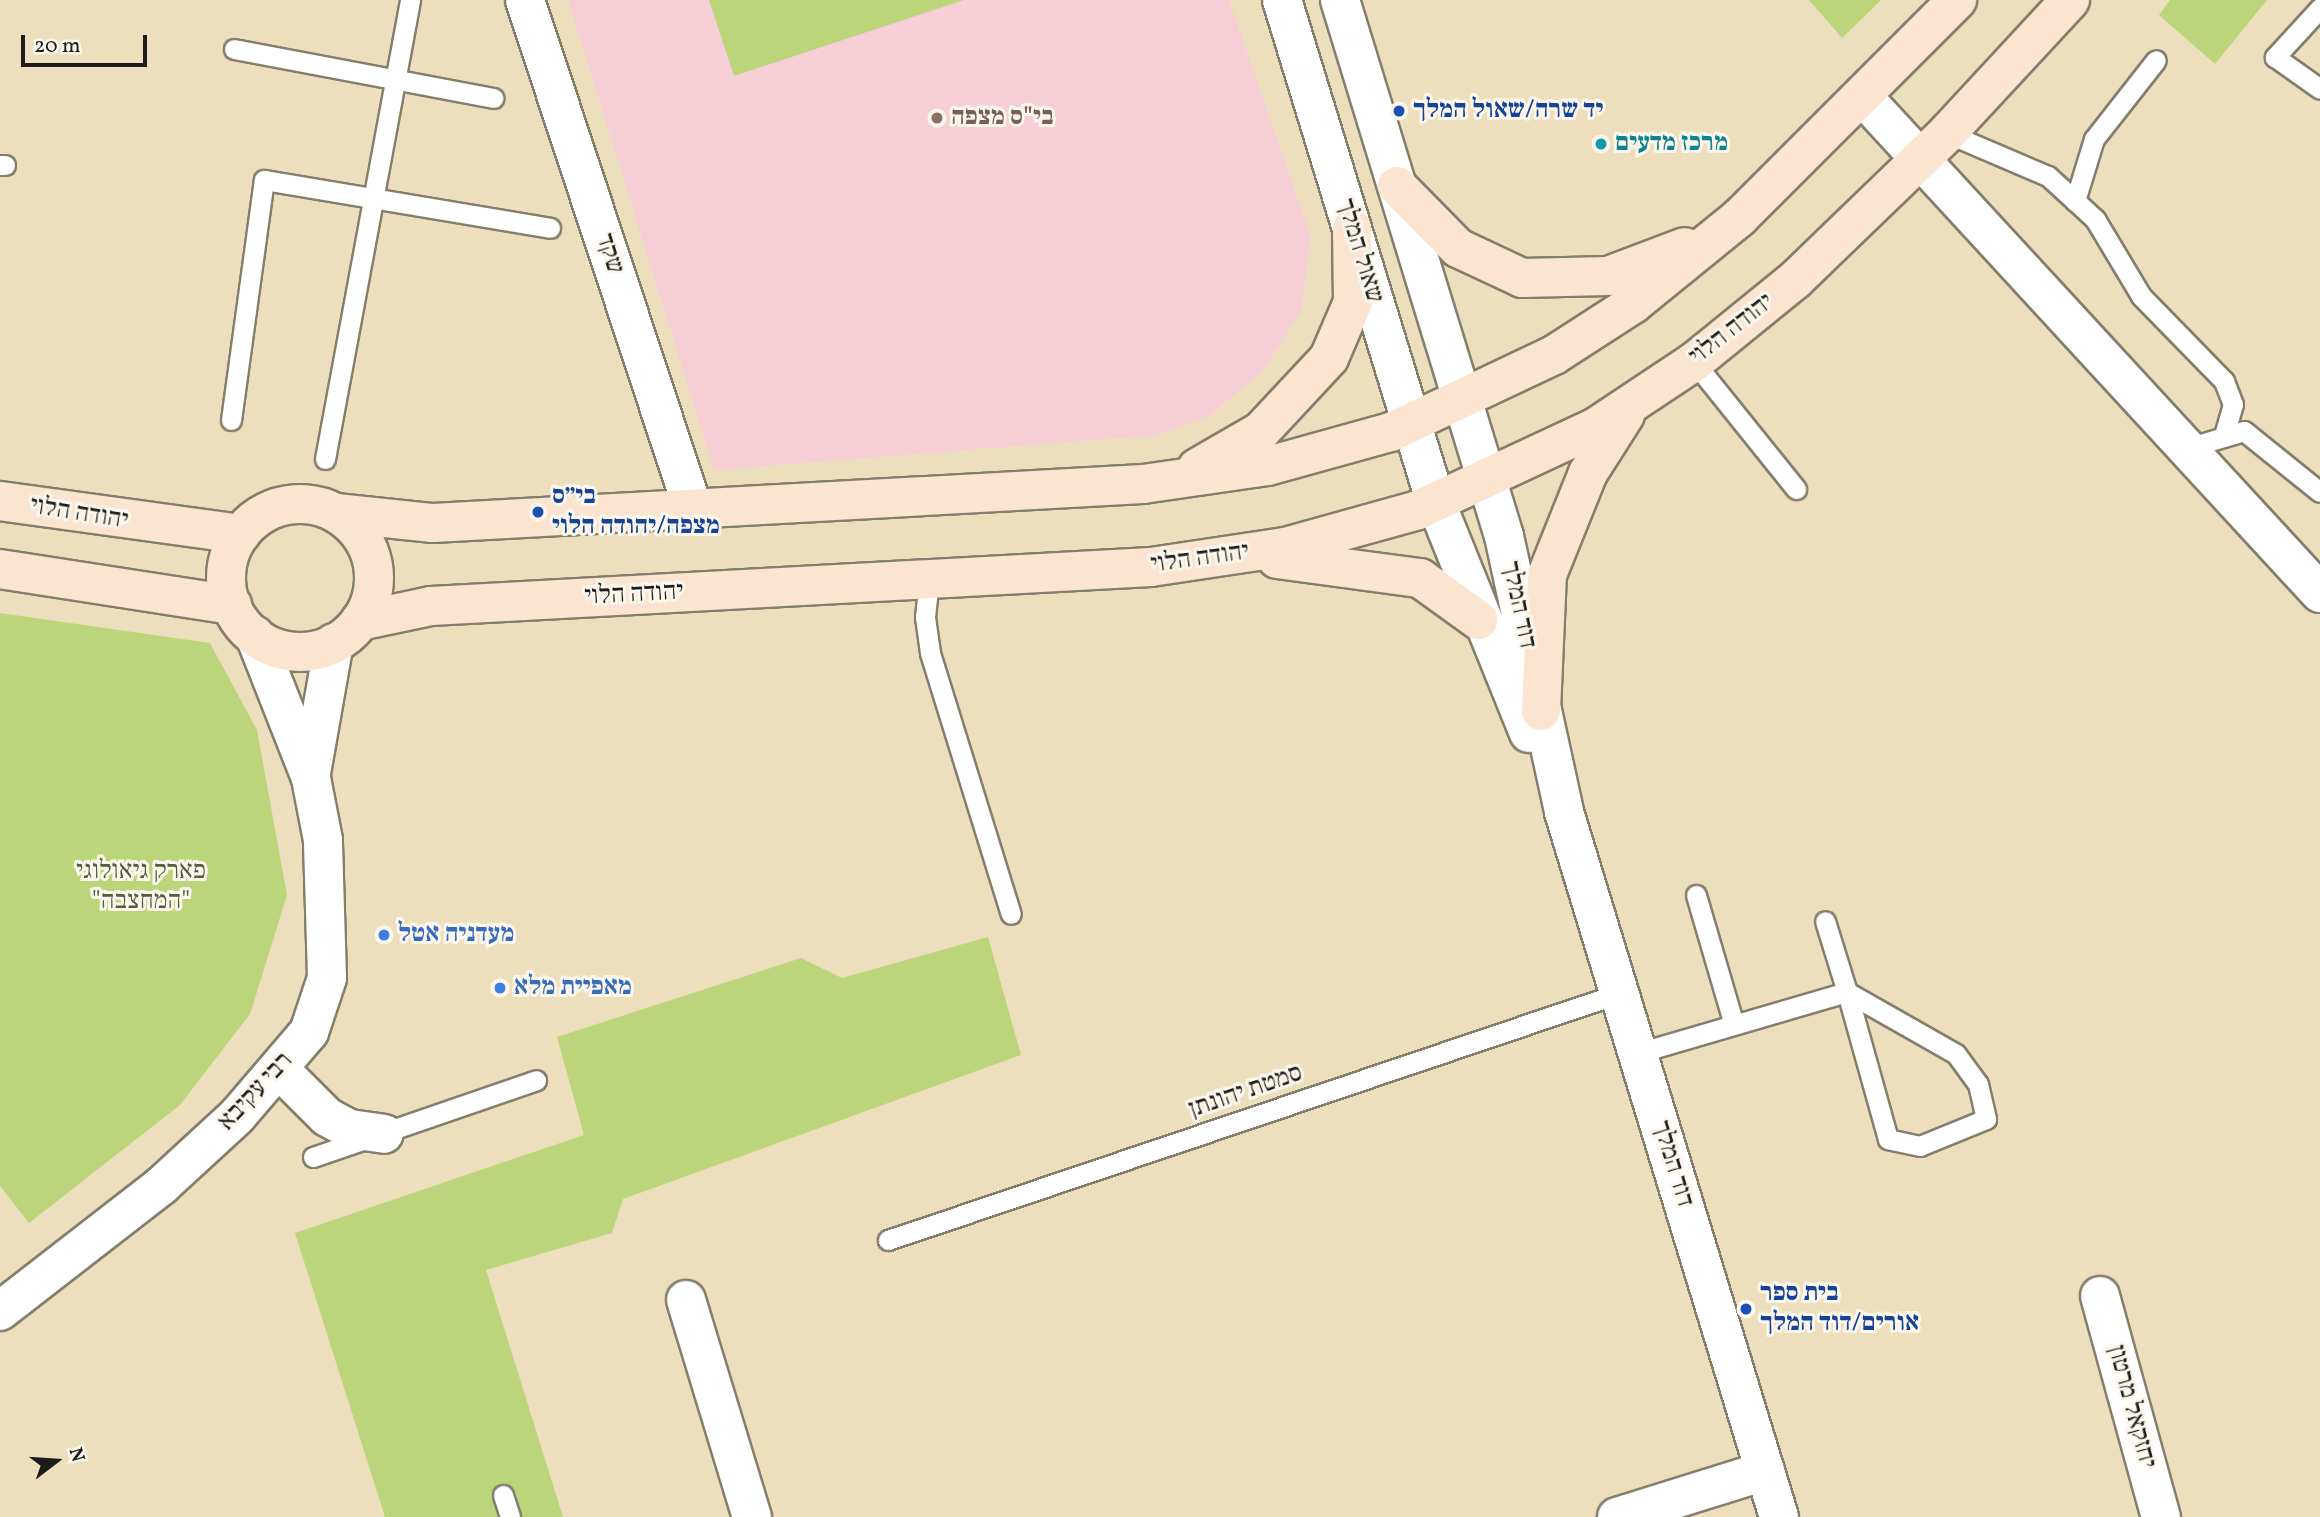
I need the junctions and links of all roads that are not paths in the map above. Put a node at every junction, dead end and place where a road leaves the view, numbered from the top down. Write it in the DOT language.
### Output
graph roads {
  1 [pos="410,0"];
  2 [pos="525,0"];
  3 [pos="1282,0"];
  4 [pos="1340,0"];
  5 [pos="1957,0"];
  6 [pos="2070,0"];
  7 [pos="2320,8"];
  8 [pos="234,49"];
  9 [pos="2156,60"];
  10 [pos="394,79"];
  11 [pos="2320,89"];
  12 [pos="493,98"];
  13 [pos="1864,98"];
  14 [pos="1934,145"];
  15 [pos="1396,187"];
  16 [pos="369,198"];
  17 [pos="2075,201"];
  18 [pos="550,228"];
  19 [pos="1352,228"];
  20 [pos="1722,232"];
  21 [pos="1694,362"];
  22 [pos="1463,401"];
  23 [pos="1636,401"];
  24 [pos="231,419"];
  25 [pos="1411,423"];
  26 [pos="2224,435"];
  27 [pos="2186,448"];
  28 [pos="325,459"];
  29 [pos="1180,478"];
  30 [pos="1488,480"];
  31 [pos="1796,489"];
  32 [pos="2320,492"];
  33 [pos="0,501"];
  34 [pos="1436,503"];
  35 [pos="693,509"];
  36 [pos="336,513"];
  37 [pos="241,534"];
  38 [pos="1230,556"];
  39 [pos="0,569"];
  40 [pos="929,579"];
  41 [pos="2320,593"];
  42 [pos="232,605"];
  43 [pos="1478,620"];
  44 [pos="347,632"];
  45 [pos="255,636"];
  46 [pos="1541,711"];
  47 [pos="311,778"];
  48 [pos="1564,812"];
  49 [pos="1696,895"];
  50 [pos="1011,914"];
  51 [pos="1825,921"];
  52 [pos="1847,992"];
  53 [pos="1620,993"];
  54 [pos="1734,1025"];
  55 [pos="1638,1053"];
  56 [pos="280,1070"];
  57 [pos="536,1080"];
  58 [pos="384,1133"];
  59 [pos="313,1157"];
  60 [pos="888,1240"];
  61 [pos="2100,1296"];
  62 [pos="686,1300"];
  63 [pos="0,1311"];
  64 [pos="1765,1471"];
  65 [pos="503,1495"];
  66 [pos="510,1517"];
  67 [pos="752,1517"];
  68 [pos="1617,1517"];
  69 [pos="1779,1517"];
  70 [pos="2161,1517"];
  1 -- 10 [label="lane"];
  2 -- 35 [label="street, שקד"];
  3 -- 19 [label="street, שאול המלך"];
  4 -- 15 [label="street, שאול המלך"];
  5 -- 13 [label="main road"];
  6 -- 14 [label="main road, יהודה הלוי"];
  7 -- 11 [label="lane"];
  8 -- 10 [label="lane"];
  9 -- 17 [label="lane"];
  10 -- 12 [label="lane"];
  10 -- 16 [label="lane"];
  13 -- 14 [label="street"];
  13 -- 20 [label="main road"];
  14 -- 17 [label="lane"];
  14 -- 21 [label="main road, יהודה הלוי"];
  14 -- 27 [label="street"];
  15 -- 20 [label="main road"];
  15 -- 22 [label="street, שאול המלך"];
  16 -- 18 [label="lane"];
  16 -- 24 [label="lane"];
  16 -- 28 [label="lane"];
  17 -- 26 [label="lane"];
  19 -- 25 [label="street, שאול המלך"];
  19 -- 29 [label="main road"];
  20 -- 22 [label="main road"];
  21 -- 23 [label="main road, יהודה הלוי"];
  21 -- 31 [label="lane"];
  22 -- 25 [label="main road"];
  22 -- 30 [label="street, שאול המלך"];
  23 -- 30 [label="main road, יהודה הלוי"];
  23 -- 46 [label="main road"];
  25 -- 29 [label="main road"];
  25 -- 34 [label="street, שאול המלך"];
  26 -- 27 [label="lane"];
  26 -- 32 [label="lane"];
  27 -- 41 [label="street"];
  29 -- 35 [label="main road"];
  30 -- 34 [label="main road, יהודה הלוי"];
  30 -- 46 [label="street, דוד המלך"];
  33 -- 37 [label="main road, יהודה הלוי"];
  34 -- 38 [label="main road, יהודה הלוי"];
  34 -- 43 [label="street, דוד המלך"];
  35 -- 36 [label="main road"];
  36 -- 37 [label="main road"];
  36 -- 44 [label="main road"];
  37 -- 42 [label="main road"];
  38 -- 40 [label="main road, יהודה הלוי"];
  38 -- 43 [label="main road"];
  39 -- 42 [label="main road"];
  40 -- 44 [label="main road, יהודה הלוי"];
  40 -- 50 [label="lane"];
  42 -- 45 [label="main road"];
  43 -- 48 [label="street, דוד המלך"];
  44 -- 45 [label="main road"];
  44 -- 47 [label="street, רבי עקיבא"];
  45 -- 47 [label="street, רבי עקיבא"];
  46 -- 48 [label="street, דוד המלך"];
  47 -- 56 [label="street, רבי עקיבא"];
  48 -- 53 [label="street, דוד המלך"];
  49 -- 54 [label="lane"];
  51 -- 52 [label="lane"];
  52 -- 52 [label="lane"];
  52 -- 54 [label="lane"];
  53 -- 55 [label="street, דוד המלך"];
  53 -- 60 [label="lane, סמטת יהונתן"];
  54 -- 55 [label="lane"];
  55 -- 64 [label="street, דוד המלך"];
  56 -- 58 [label="street"];
  56 -- 63 [label="street, רבי עקיבא"];
  57 -- 58 [label="lane"];
  58 -- 59 [label="lane"];
  61 -- 70 [label="street, יחזקאל מרטון"];
  62 -- 67 [label="street"];
  64 -- 68 [label="street"];
  64 -- 69 [label="street, דוד המלך"];
  65 -- 66 [label="lane"];
}
